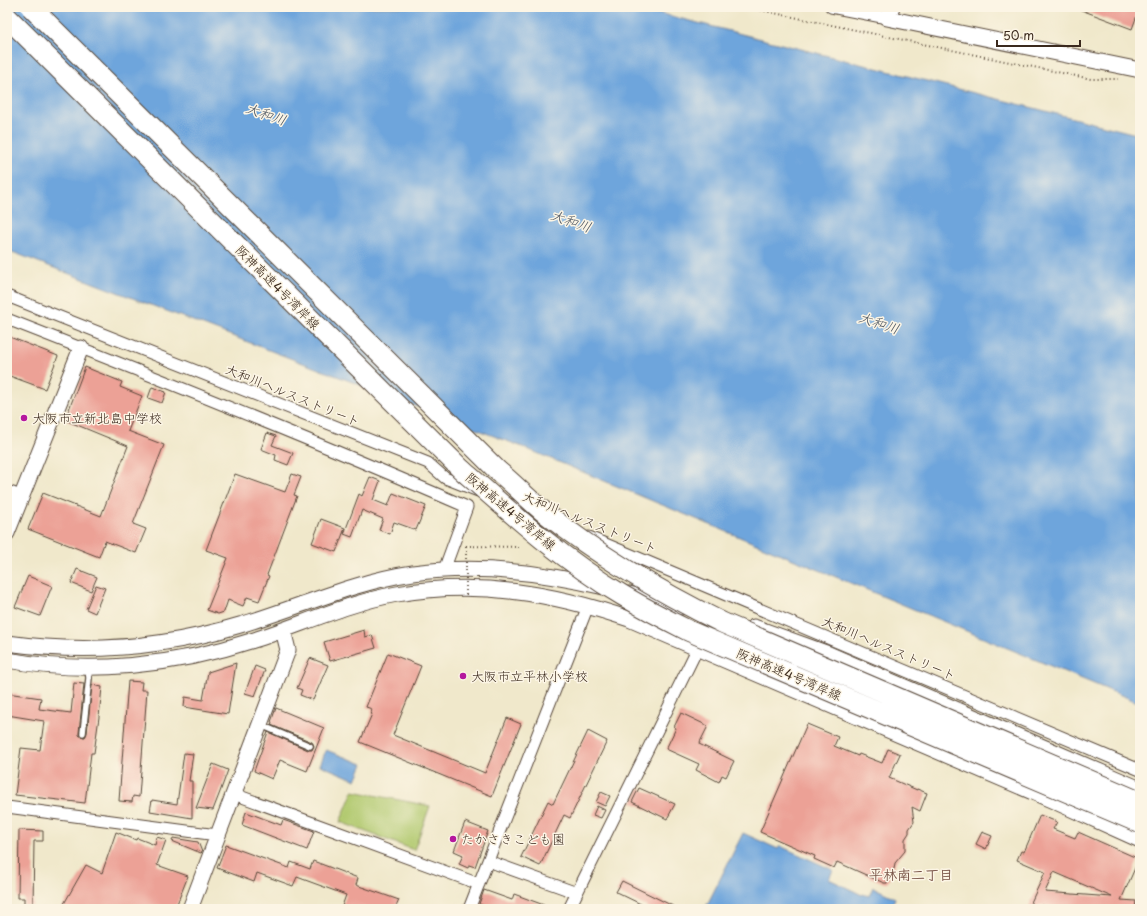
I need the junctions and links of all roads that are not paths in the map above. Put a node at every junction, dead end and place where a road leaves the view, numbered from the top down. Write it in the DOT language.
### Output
graph roads {
  1 [pos="31,7"];
  2 [pos="831,7"];
  3 [pos="889,12"];
  4 [pos="7,17"];
  5 [pos="1140,70"];
  6 [pos="7,296"];
  7 [pos="7,319"];
  8 [pos="81,348"];
  9 [pos="14,495"];
  10 [pos="7,533"];
  11 [pos="444,570"];
  12 [pos="588,606"];
  13 [pos="714,615"];
  14 [pos="283,630"];
  15 [pos="7,643"];
  16 [pos="698,649"];
  17 [pos="7,660"];
  18 [pos="88,667"];
  19 [pos="260,725"];
  20 [pos="83,733"];
  21 [pos="310,746"];
  22 [pos="1140,770"];
  23 [pos="1140,789"];
  24 [pos="234,794"];
  25 [pos="1140,802"];
  26 [pos="7,807"];
  27 [pos="1140,823"];
  28 [pos="217,835"];
  29 [pos="1140,840"];
  30 [pos="488,861"];
  31 [pos="479,884"];
  32 [pos="578,893"];
  33 [pos="190,909"];
  34 [pos="468,909"];
  35 [pos="570,909"];
  1 -- 25 [label="highway, 阪神高速4号湾岸線, bridge"];
  2 -- 3 [label="street"];
  3 -- 5 [label="street"];
  4 -- 27 [label="highway, 阪神高速4号湾岸線, bridge"];
  6 -- 22 [label="street, 大和川ヘルスストリート"];
  7 -- 8 [label="street"];
  8 -- 9 [label="street"];
  8 -- 11 [label="street"];
  9 -- 10 [label="street"];
  11 -- 13 [label="street"];
  11 -- 15 [label="street"];
  12 -- 14 [label="street"];
  12 -- 16 [label="street"];
  12 -- 30 [label="street"];
  13 -- 16 [label="street"];
  13 -- 23 [label="street"];
  14 -- 18 [label="street"];
  14 -- 19 [label="street"];
  16 -- 29 [label="street"];
  16 -- 32 [label="street"];
  17 -- 18 [label="street"];
  18 -- 20 [label="lane"];
  19 -- 21 [label="lane"];
  19 -- 24 [label="street"];
  24 -- 28 [label="street"];
  24 -- 31 [label="street"];
  26 -- 28 [label="street"];
  28 -- 33 [label="street"];
  30 -- 31 [label="street"];
  30 -- 32 [label="street"];
  31 -- 34 [label="street"];
  32 -- 35 [label="street"];
}
